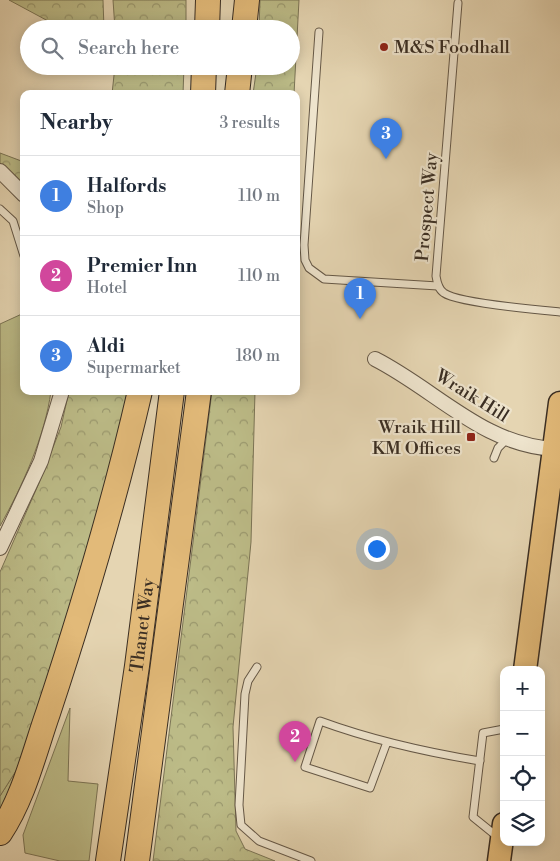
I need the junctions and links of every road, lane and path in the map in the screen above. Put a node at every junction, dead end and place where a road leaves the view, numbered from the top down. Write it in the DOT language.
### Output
graph roads {
  1 [pos="208,0"];
  2 [pos="247,0"];
  3 [pos="458,3"];
  4 [pos="207,20"];
  5 [pos="245,20"];
  6 [pos="319,32"];
  7 [pos="204,75"];
  8 [pos="239,75"];
  9 [pos="203,90"];
  10 [pos="237,90"];
  11 [pos="0,171"];
  12 [pos="20,191"];
  13 [pos="0,209"];
  14 [pos="20,243"];
  15 [pos="438,286"];
  16 [pos="560,312"];
  17 [pos="375,359"];
  18 [pos="61,395"];
  19 [pos="139,395"];
  20 [pos="171,395"];
  21 [pos="198,395"];
  22 [pos="560,403"];
  23 [pos="507,440"];
  24 [pos="554,449"];
  25 [pos="494,458"];
  26 [pos="0,548"];
  27 [pos="526,666"];
  28 [pos="257,667"];
  29 [pos="500,730"];
  30 [pos="387,742"];
  31 [pos="480,761"];
  32 [pos="0,832"];
  33 [pos="500,841"];
  34 [pos="108,861"];
  35 [pos="136,861"];
  36 [pos="311,861"];
  1 -- 4 [label="highway"];
  2 -- 5 [label="highway"];
  3 -- 15 [label="lane, Prospect Way"];
  6 -- 15 [label="lane"];
  7 -- 9 [label="highway"];
  8 -- 10 [label="highway"];
  11 -- 12 [label="street"];
  13 -- 14 [label="lane"];
  15 -- 16 [label="lane, Prospect Way"];
  17 -- 23 [label="street, Wraik Hill"];
  18 -- 26 [label="street"];
  19 -- 32 [label="highway"];
  20 -- 34 [label="highway, Thanet Way"];
  21 -- 35 [label="highway, Thanet Way"];
  22 -- 24 [label="main road"];
  23 -- 24 [label="street, Wraik Hill"];
  23 -- 25 [label="lane"];
  24 -- 27 [label="main road"];
  28 -- 36 [label="lane"];
  29 -- 31 [label="lane"];
  30 -- 30 [label="lane"];
  30 -- 31 [label="lane"];
  31 -- 33 [label="lane"];
}
